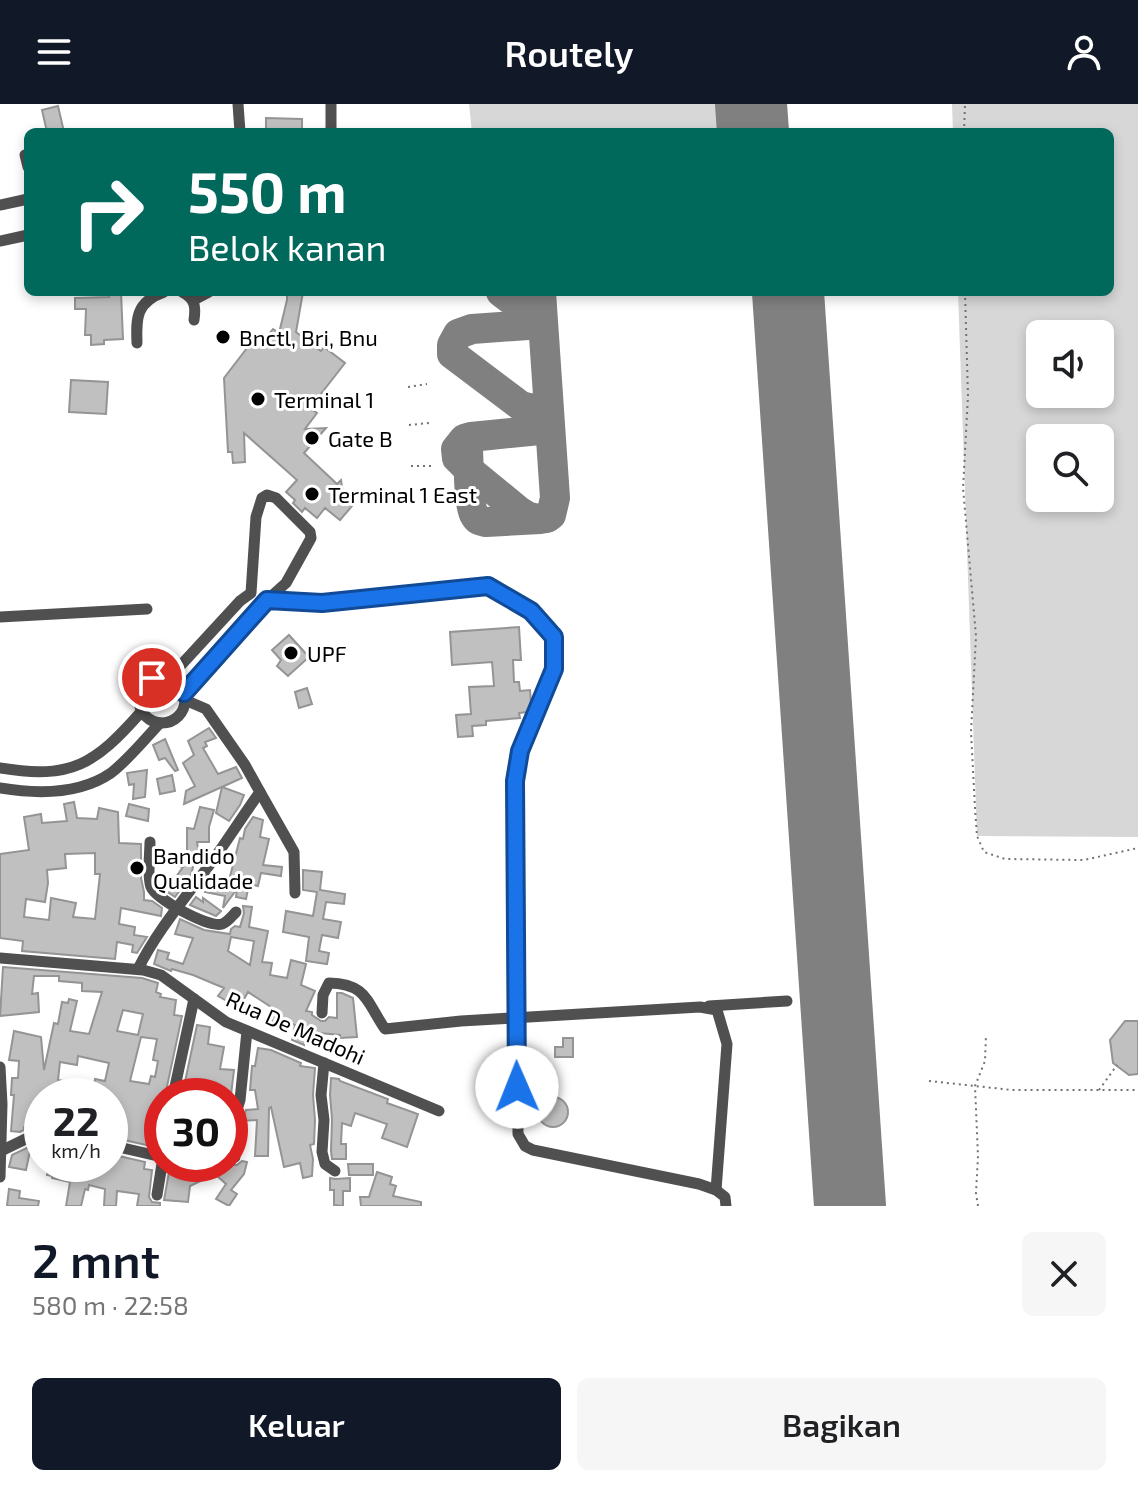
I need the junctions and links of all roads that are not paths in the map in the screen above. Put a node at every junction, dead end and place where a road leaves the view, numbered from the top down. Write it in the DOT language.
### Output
graph roads {
  1 [pos="238,104"];
  2 [pos="331,104"];
  3 [pos="240,128"];
  4 [pos="331,128"];
  5 [pos="24,200"];
  6 [pos="0,205"];
  7 [pos="24,236"];
  8 [pos="0,241"];
  9 [pos="154,296"];
  10 [pos="188,296"];
  11 [pos="202,296"];
  12 [pos="194,300"];
  13 [pos="194,320"];
  14 [pos="137,343"];
  15 [pos="267,600"];
  16 [pos="147,609"];
  17 [pos="0,617"];
  18 [pos="170,677"];
  19 [pos="185,697"];
  20 [pos="141,712"];
  21 [pos="160,723"];
  22 [pos="0,768"];
  23 [pos="0,788"];
  24 [pos="260,792"];
  25 [pos="150,842"];
  26 [pos="295,893"];
  27 [pos="177,909"];
  28 [pos="236,912"];
  29 [pos="0,958"];
  30 [pos="138,969"];
  31 [pos="194,999"];
  32 [pos="787,1001"];
  33 [pos="700,1007"];
  34 [pos="322,1013"];
  35 [pos="517,1018"];
  36 [pos="247,1031"];
  37 [pos="324,1063"];
  38 [pos="0,1067"];
  39 [pos="177,1078"];
  40 [pos="242,1078"];
  41 [pos="439,1111"];
  42 [pos="24,1140"];
  43 [pos="1,1151"];
  44 [pos="335,1171"];
  45 [pos="0,1177"];
  46 [pos="159,1182"];
  47 [pos="716,1190"];
  48 [pos="157,1195"];
  49 [pos="726,1206"];
  1 -- 3 [label="street"];
  2 -- 4 [label="street"];
  5 -- 6 [label="street"];
  7 -- 8 [label="street"];
  9 -- 14 [label="street"];
  10 -- 12 [label="street"];
  11 -- 12 [label="street"];
  12 -- 13 [label="street"];
  15 -- 18 [label="street"];
  15 -- 19 [label="street"];
  15 -- 35 [label="street"];
  16 -- 17 [label="street"];
  18 -- 19 [label="street"];
  18 -- 20 [label="street"];
  19 -- 21 [label="street"];
  19 -- 24 [label="street"];
  20 -- 21 [label="street"];
  20 -- 22 [label="street"];
  21 -- 23 [label="street"];
  24 -- 26 [label="street"];
  24 -- 27 [label="street"];
  25 -- 27 [label="street"];
  27 -- 28 [label="street"];
  27 -- 30 [label="street"];
  29 -- 30 [label="street, Rua De Madohi"];
  30 -- 31 [label="street, Rua De Madohi"];
  31 -- 36 [label="street, Rua De Madohi"];
  31 -- 39 [label="street"];
  32 -- 33 [label="street"];
  33 -- 35 [label="street"];
  33 -- 47 [label="street"];
  34 -- 35 [label="street"];
  35 -- 47 [label="street"];
  36 -- 37 [label="street, Rua De Madohi"];
  36 -- 40 [label="street"];
  37 -- 41 [label="street, Rua De Madohi"];
  37 -- 44 [label="street"];
  38 -- 43 [label="street"];
  42 -- 43 [label="street"];
  43 -- 45 [label="street"];
  46 -- 48 [label="street"];
  47 -- 49 [label="street"];
}
